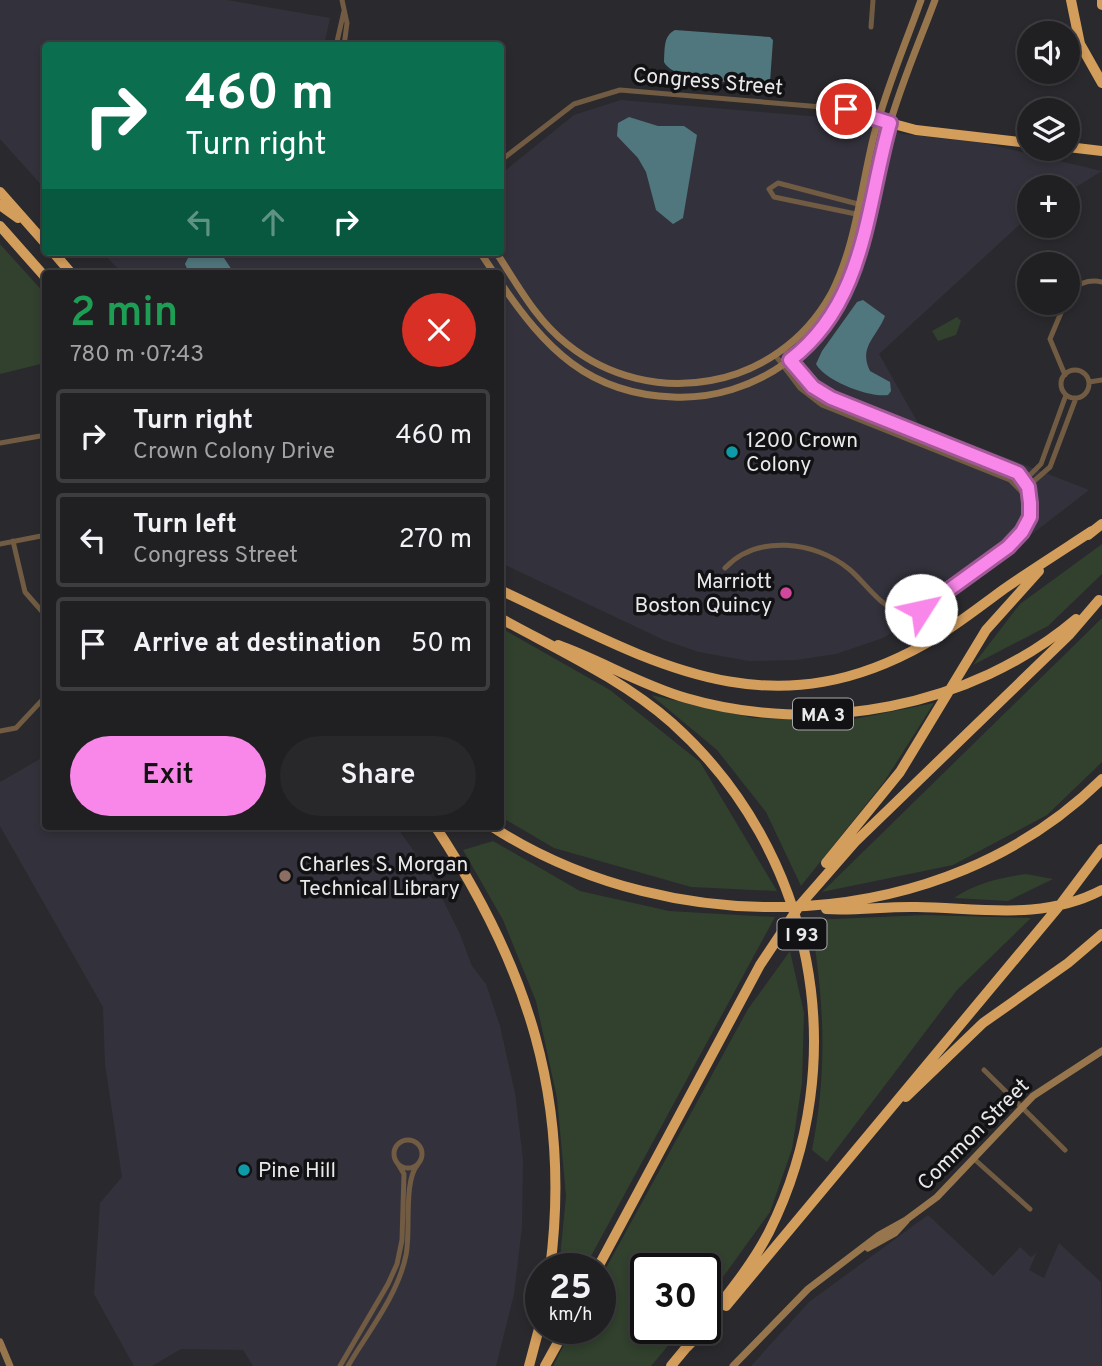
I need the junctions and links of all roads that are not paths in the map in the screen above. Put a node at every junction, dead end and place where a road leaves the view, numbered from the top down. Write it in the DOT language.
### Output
graph roads {
  1 [pos="342,0"];
  2 [pos="873,0"];
  3 [pos="921,0"];
  4 [pos="935,0"];
  5 [pos="1073,0"];
  6 [pos="344,11"];
  7 [pos="871,27"];
  8 [pos="337,42"];
  9 [pos="345,42"];
  10 [pos="1102,83"];
  11 [pos="878,119"];
  12 [pos="890,123"];
  13 [pos="1017,142"];
  14 [pos="1080,148"];
  15 [pos="1102,151"];
  16 [pos="504,158"];
  17 [pos="780,184"];
  18 [pos="0,192"];
  19 [pos="778,198"];
  20 [pos="858,204"];
  21 [pos="0,205"];
  22 [pos="856,214"];
  23 [pos="0,216"];
  24 [pos="0,226"];
  25 [pos="30,226"];
  26 [pos="42,239"];
  27 [pos="13,241"];
  28 [pos="56,256"];
  29 [pos="499,256"];
  30 [pos="68,270"];
  31 [pos="42,274"];
  32 [pos="1102,282"];
  33 [pos="1080,285"];
  34 [pos="504,288"];
  35 [pos="1060,315"];
  36 [pos="783,349"];
  37 [pos="775,355"];
  38 [pos="790,360"];
  39 [pos="782,366"];
  40 [pos="1065,376"];
  41 [pos="1102,380"];
  42 [pos="1089,382"];
  43 [pos="1066,395"];
  44 [pos="1076,398"];
  45 [pos="42,436"];
  46 [pos="0,443"];
  47 [pos="1024,486"];
  48 [pos="1102,524"];
  49 [pos="1092,531"];
  50 [pos="42,536"];
  51 [pos="13,541"];
  52 [pos="0,544"];
  53 [pos="725,568"];
  54 [pos="504,592"];
  55 [pos="1100,598"];
  56 [pos="42,612"];
  57 [pos="504,620"];
  58 [pos="531,635"];
  59 [pos="42,700"];
  60 [pos="0,732"];
  61 [pos="1102,779"];
  62 [pos="437,830"];
  63 [pos="498,830"];
  64 [pos="1102,849"];
  65 [pos="1102,890"];
  66 [pos="807,892"];
  67 [pos="830,906"];
  68 [pos="1102,934"];
  69 [pos="1102,1051"];
  70 [pos="984,1070"];
  71 [pos="1023,1106"];
  72 [pos="881,1118"];
  73 [pos="1065,1150"];
  74 [pos="973,1158"];
  75 [pos="398,1164"];
  76 [pos="418,1164"];
  77 [pos="1030,1209"];
  78 [pos="551,1253"];
  79 [pos="606,1253"];
  80 [pos="721,1301"];
  81 [pos="0,1342"];
  82 [pos="535,1344"];
  83 [pos="557,1344"];
  84 [pos="689,1344"];
  85 [pos="687,1347"];
  86 [pos="10,1366"];
  87 [pos="340,1366"];
  88 [pos="348,1366"];
  89 [pos="529,1366"];
  90 [pos="545,1366"];
  91 [pos="671,1366"];
  92 [pos="733,1366"];
  1 -- 6 [label="street"];
  2 -- 7 [label="street"];
  3 -- 11 [label="street"];
  4 -- 12 [label="street"];
  5 -- 10 [label="highway"];
  6 -- 8 [label="street"];
  6 -- 9 [label="street"];
  11 -- 12 [label="street, Congress Street"];
  11 -- 16 [label="street, Congress Street"];
  11 -- 20 [label="street"];
  12 -- 13 [label="highway"];
  12 -- 38 [label="street"];
  14 -- 15 [label="highway"];
  17 -- 19 [label="street"];
  17 -- 19 [label="street"];
  17 -- 20 [label="street"];
  18 -- 25 [label="highway"];
  19 -- 22 [label="street"];
  20 -- 22 [label="street"];
  21 -- 25 [label="highway"];
  22 -- 36 [label="street"];
  23 -- 27 [label="highway"];
  24 -- 27 [label="highway"];
  25 -- 26 [label="highway"];
  27 -- 31 [label="highway"];
  28 -- 30 [label="highway"];
  29 -- 37 [label="street"];
  32 -- 33 [label="street"];
  34 -- 39 [label="street"];
  35 -- 40 [label="street"];
  36 -- 37 [label="street"];
  36 -- 38 [label="street"];
  37 -- 39 [label="street"];
  38 -- 39 [label="street"];
  38 -- 47 [label="street"];
  39 -- 47 [label="street"];
  40 -- 42 [label="street"];
  40 -- 43 [label="street"];
  41 -- 42 [label="street"];
  42 -- 44 [label="street"];
  43 -- 44 [label="street"];
  43 -- 47 [label="street"];
  44 -- 47 [label="street"];
  45 -- 46 [label="street"];
  47 -- 53 [label="street"];
  48 -- 49 [label="highway"];
  49 -- 54 [label="highway"];
  49 -- 66 [label="highway"];
  50 -- 51 [label="street"];
  51 -- 52 [label="street"];
  51 -- 56 [label="street"];
  55 -- 58 [label="highway, MA 3"];
  55 -- 66 [label="highway"];
  57 -- 58 [label="highway, I 93"];
  58 -- 80 [label="highway, I 93"];
  59 -- 60 [label="street"];
  61 -- 67 [label="highway"];
  62 -- 78 [label="highway"];
  63 -- 67 [label="highway"];
  64 -- 72 [label="highway"];
  65 -- 67 [label="highway"];
  66 -- 79 [label="highway"];
  68 -- 72 [label="highway"];
  69 -- 71 [label="street, Common Street"];
  70 -- 71 [label="street"];
  71 -- 73 [label="street"];
  71 -- 74 [label="street, Common Street"];
  72 -- 85 [label="highway"];
  74 -- 77 [label="street"];
  74 -- 92 [label="street, Common Street"];
  75 -- 76 [label="street"];
  75 -- 76 [label="street"];
  75 -- 87 [label="street"];
  76 -- 88 [label="street"];
  81 -- 86 [label="street"];
  82 -- 89 [label="highway"];
  83 -- 90 [label="highway"];
  84 -- 85 [label="highway"];
  85 -- 91 [label="highway"];
}
